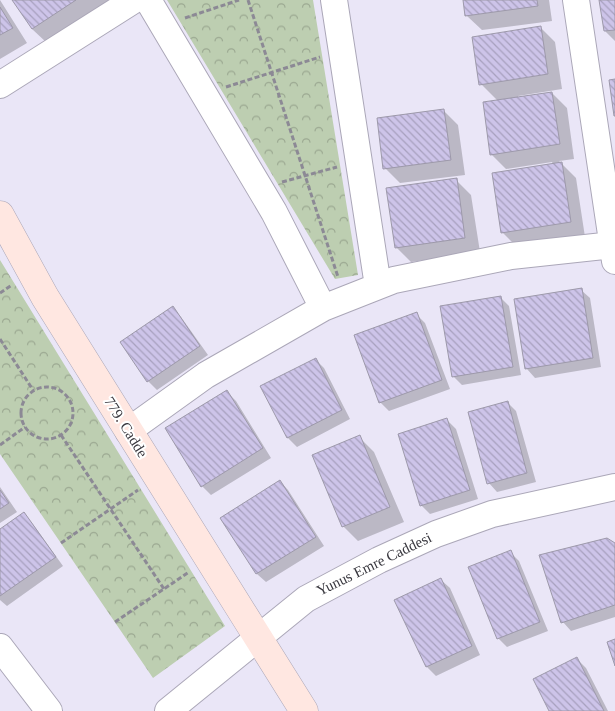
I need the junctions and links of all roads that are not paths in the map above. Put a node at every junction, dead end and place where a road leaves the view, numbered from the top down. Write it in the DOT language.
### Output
graph roads {
  1 [pos="134,0"];
  2 [pos="148,0"];
  3 [pos="334,0"];
  4 [pos="576,0"];
  5 [pos="0,85"];
  6 [pos="0,215"];
  7 [pos="614,253"];
  8 [pos="378,286"];
  9 [pos="334,304"];
  10 [pos="128,431"];
  11 [pos="615,487"];
  12 [pos="257,638"];
  13 [pos="0,647"];
  14 [pos="50,711"];
  15 [pos="168,711"];
  16 [pos="304,711"];
  1 -- 5 [label="street"];
  2 -- 9 [label="street"];
  3 -- 8 [label="street"];
  4 -- 7 [label="street"];
  6 -- 10 [label="street, 779. Cadde"];
  7 -- 8 [label="street"];
  8 -- 9 [label="street"];
  9 -- 10 [label="street"];
  10 -- 12 [label="street, 779. Cadde"];
  11 -- 12 [label="street, Yunus Emre Caddesi"];
  12 -- 15 [label="street, Yunus Emre Caddesi"];
  12 -- 16 [label="street, 779. Cadde"];
  13 -- 14 [label="street"];
}
